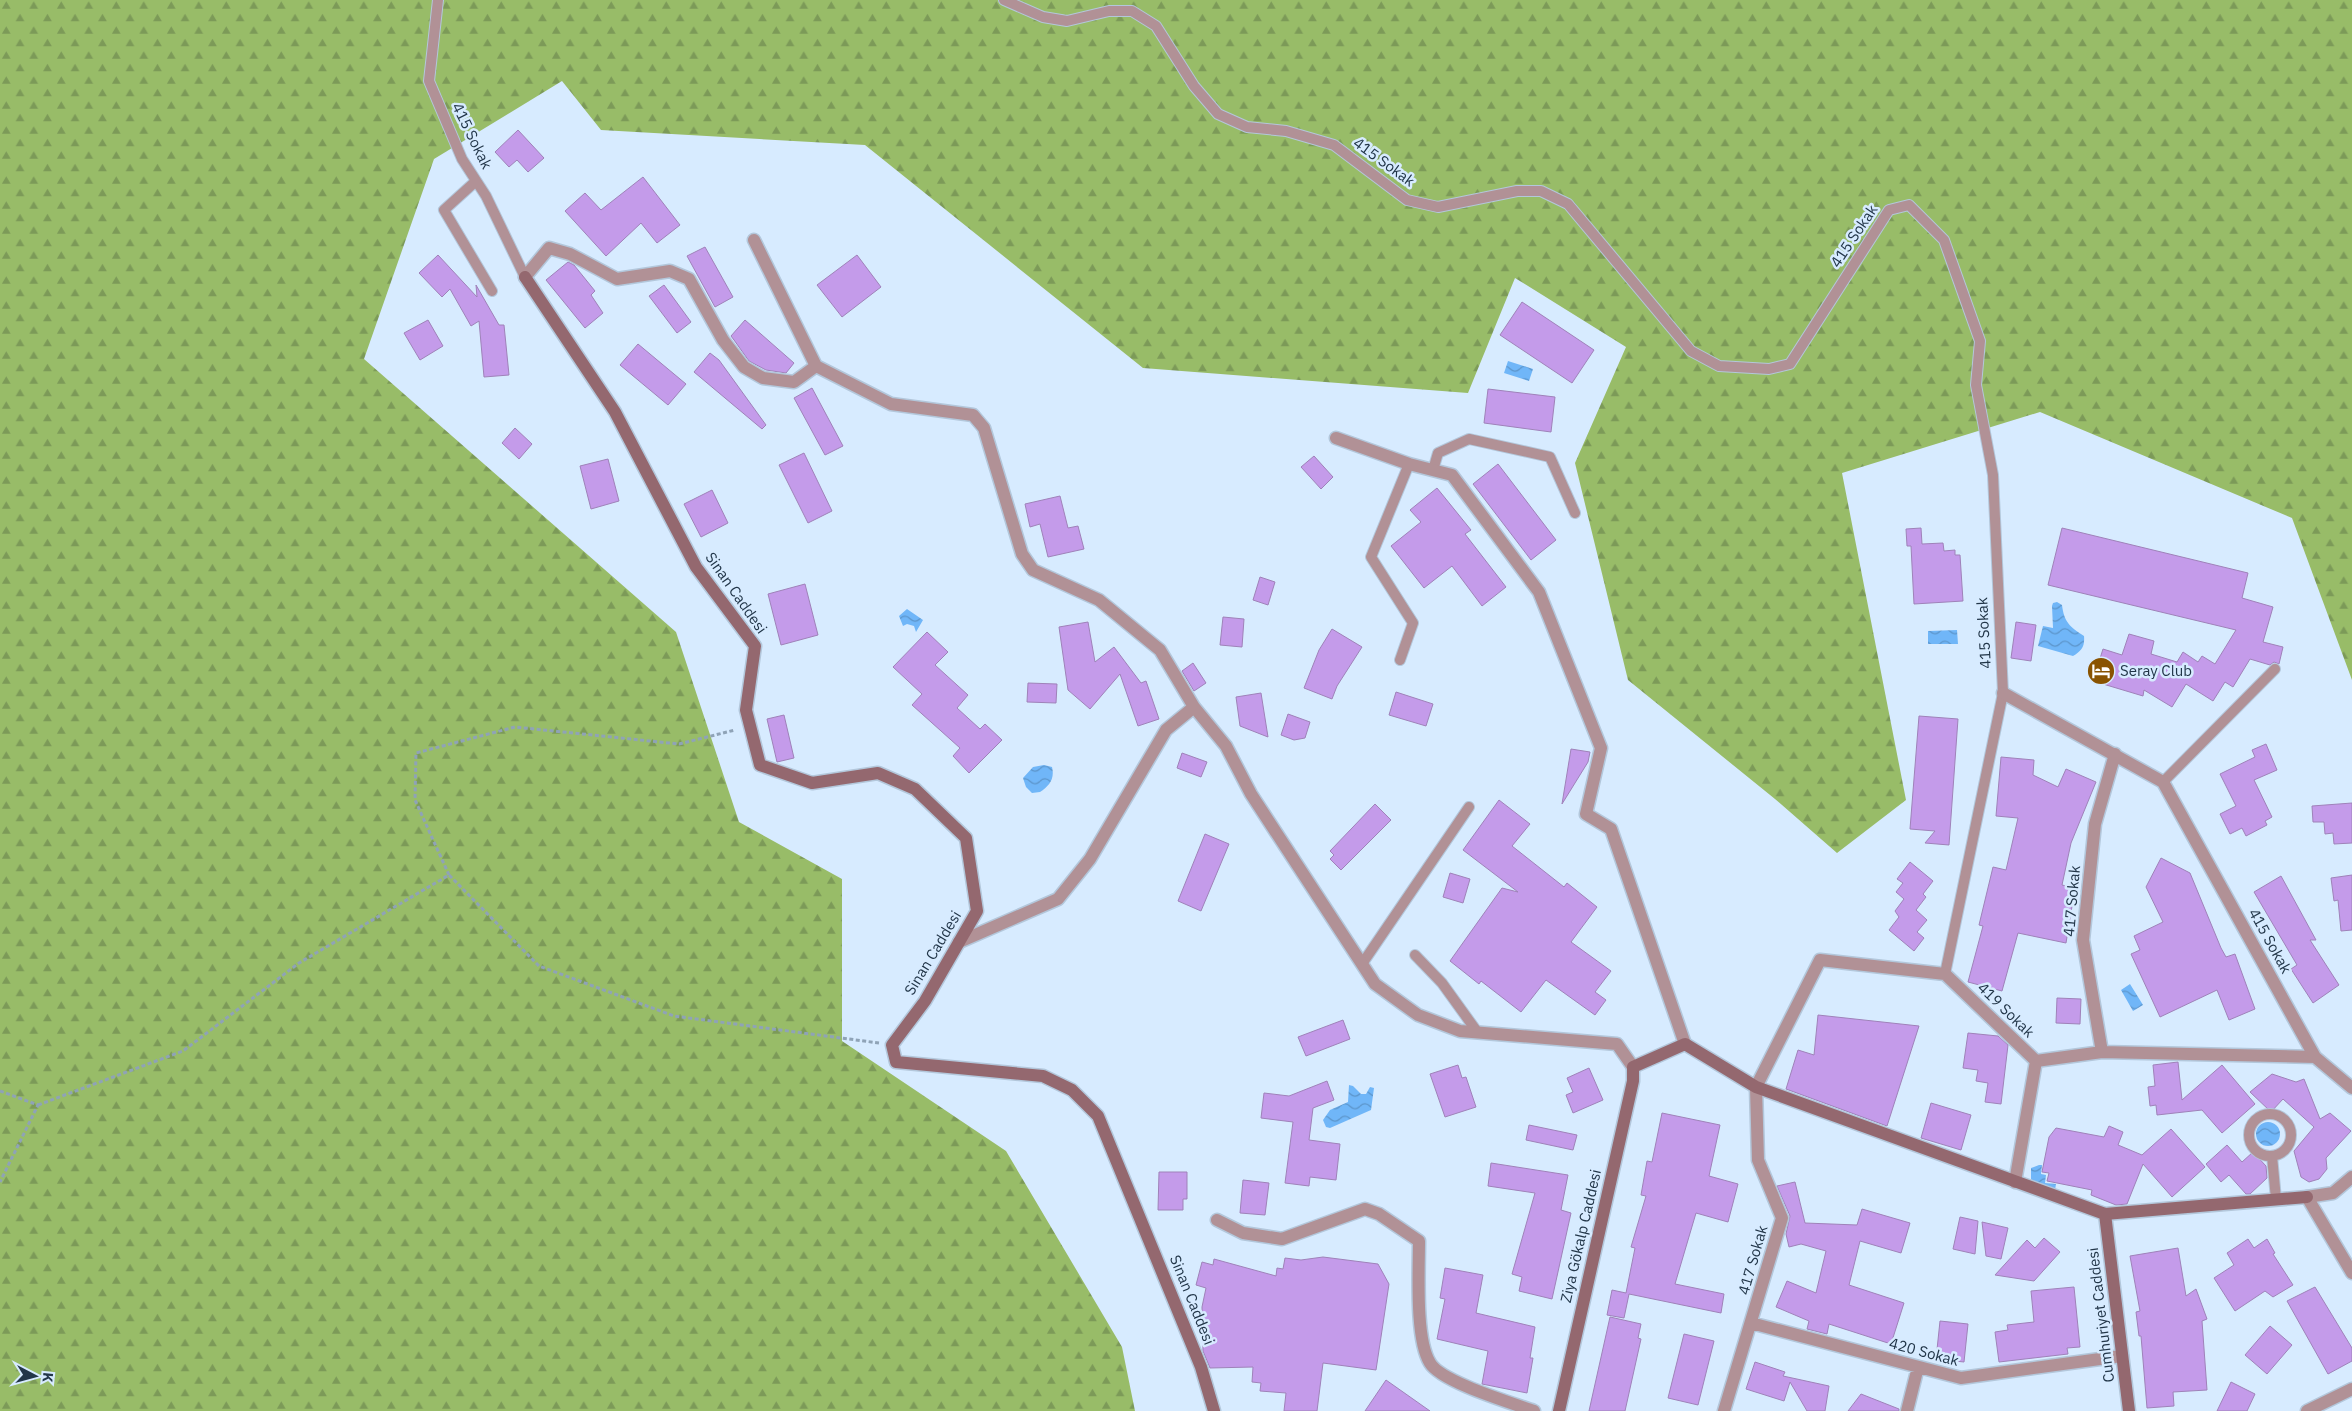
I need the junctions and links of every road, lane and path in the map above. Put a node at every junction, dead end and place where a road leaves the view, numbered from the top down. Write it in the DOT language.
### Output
graph roads {
  1 [pos="438,0"];
  2 [pos="1004,0"];
  3 [pos="476,181"];
  4 [pos="754,240"];
  5 [pos="525,278"];
  6 [pos="492,292"];
  7 [pos="816,366"];
  8 [pos="1336,438"];
  9 [pos="1409,464"];
  10 [pos="1433,470"];
  11 [pos="1575,513"];
  12 [pos="1400,660"];
  13 [pos="2274,669"];
  14 [pos="2004,693"];
  15 [pos="1194,707"];
  16 [pos="750,726"];
  17 [pos="2115,754"];
  18 [pos="2163,782"];
  19 [pos="1469,808"];
  20 [pos="448,875"];
  21 [pos="959,942"];
  22 [pos="1415,955"];
  23 [pos="1362,964"];
  24 [pos="1945,974"];
  25 [pos="1478,1033"];
  26 [pos="1685,1044"];
  27 [pos="892,1045"];
  28 [pos="2102,1052"];
  29 [pos="2315,1058"];
  30 [pos="2036,1061"];
  31 [pos="1633,1067"];
  32 [pos="1756,1087"];
  33 [pos="2352,1088"];
  34 [pos="0,1091"];
  35 [pos="38,1105"];
  36 [pos="2272,1156"];
  37 [pos="2352,1177"];
  38 [pos="0,1182"];
  39 [pos="2015,1182"];
  40 [pos="2307,1197"];
  41 [pos="2276,1199"];
  42 [pos="2106,1214"];
  43 [pos="1217,1220"];
  44 [pos="2352,1273"];
  45 [pos="1751,1322"];
  46 [pos="2122,1356"];
  47 [pos="1918,1367"];
  48 [pos="2352,1389"];
  49 [pos="1214,1411"];
  50 [pos="1534,1411"];
  51 [pos="1559,1411"];
  52 [pos="1724,1411"];
  53 [pos="1908,1411"];
  54 [pos="2129,1411"];
  55 [pos="2308,1411"];
  1 -- 3 [label="lane, 415 Sokak"];
  2 -- 14 [label="lane, 415 Sokak"];
  3 -- 5 [label="lane, 415 Sokak"];
  3 -- 6 [label="lane"];
  4 -- 7 [label="street"];
  5 -- 7 [label="street"];
  5 -- 16 [label="street, Sinan Caddesi"];
  7 -- 15 [label="street"];
  8 -- 9 [label="street"];
  9 -- 10 [label="street"];
  9 -- 12 [label="lane"];
  10 -- 11 [label="lane"];
  10 -- 26 [label="street"];
  13 -- 18 [label="lane"];
  14 -- 17 [label="street"];
  14 -- 24 [label="lane"];
  15 -- 21 [label="street"];
  15 -- 23 [label="street"];
  16 -- 20 [label="path"];
  16 -- 21 [label="street, Sinan Caddesi"];
  17 -- 18 [label="street"];
  17 -- 28 [label="street, 417 Sokak"];
  18 -- 29 [label="street, 415 Sokak"];
  19 -- 23 [label="lane"];
  20 -- 27 [label="path"];
  20 -- 35 [label="path"];
  21 -- 27 [label="street, Sinan Caddesi"];
  22 -- 25 [label="lane"];
  23 -- 25 [label="street"];
  24 -- 30 [label="street, 419 Sokak"];
  24 -- 32 [label="street"];
  25 -- 31 [label="street"];
  26 -- 31 [label="street"];
  26 -- 32 [label="street"];
  27 -- 49 [label="street, Sinan Caddesi"];
  28 -- 29 [label="street, 419 Sokak"];
  28 -- 30 [label="street, 419 Sokak"];
  29 -- 33 [label="street, 415 Sokak"];
  30 -- 39 [label="street"];
  31 -- 51 [label="street, Ziya Gökalp Caddesi"];
  32 -- 39 [label="street"];
  32 -- 45 [label="street, 417 Sokak"];
  34 -- 35 [label="path"];
  35 -- 38 [label="path"];
  36 -- 36 [label="lane"];
  36 -- 41 [label="lane"];
  37 -- 40 [label="street"];
  39 -- 42 [label="street"];
  40 -- 41 [label="street"];
  40 -- 44 [label="street"];
  41 -- 42 [label="street"];
  42 -- 46 [label="street, Cumhuriyet Caddesi"];
  43 -- 50 [label="street"];
  45 -- 47 [label="street, 420 Sokak"];
  45 -- 52 [label="street, 417 Sokak"];
  46 -- 47 [label="street, 420 Sokak"];
  46 -- 54 [label="street, Cumhuriyet Caddesi"];
  47 -- 53 [label="street"];
  48 -- 55 [label="street"];
}
